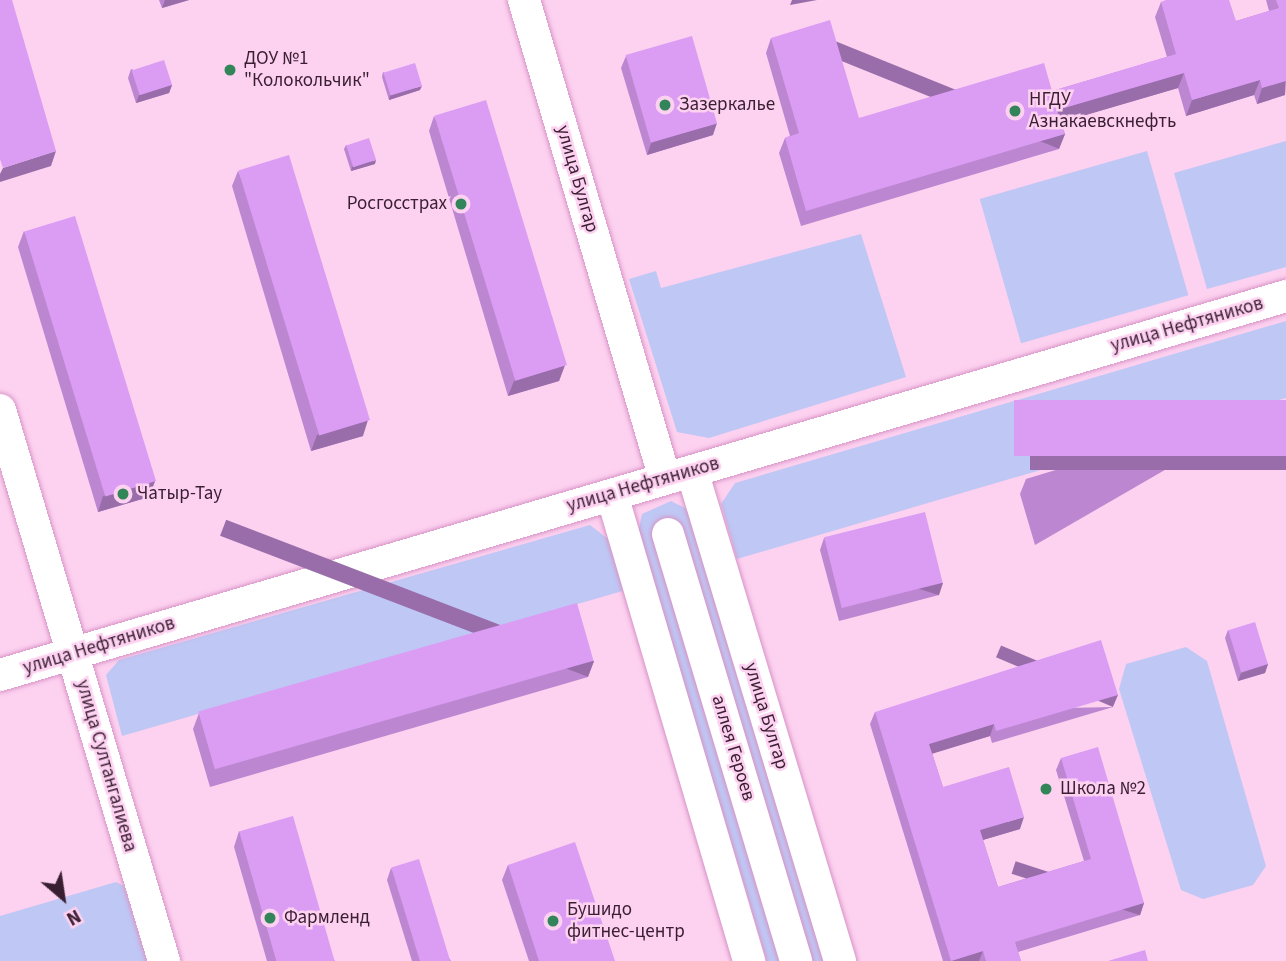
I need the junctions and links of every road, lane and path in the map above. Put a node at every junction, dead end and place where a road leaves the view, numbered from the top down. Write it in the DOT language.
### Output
graph roads {
  1 [pos="524,0"];
  2 [pos="1286,296"];
  3 [pos="0,410"];
  4 [pos="678,475"];
  5 [pos="612,495"];
  6 [pos="668,534"];
  7 [pos="74,653"];
  8 [pos="0,675"];
  9 [pos="164,961"];
  10 [pos="749,961"];
  11 [pos="796,961"];
  12 [pos="840,961"];
  1 -- 4 [label="street, улица Булгар"];
  2 -- 4 [label="street, улица Нефтяников"];
  3 -- 7 [label="street, улица Султангалиева"];
  4 -- 5 [label="street, улица Нефтяников"];
  4 -- 12 [label="street, улица Булгар"];
  5 -- 7 [label="street, улица Нефтяников"];
  5 -- 10 [label="street"];
  6 -- 11 [label="street, аллея Героев"];
  7 -- 8 [label="street, улица Нефтяников"];
  7 -- 9 [label="street, улица Султангалиева"];
}
